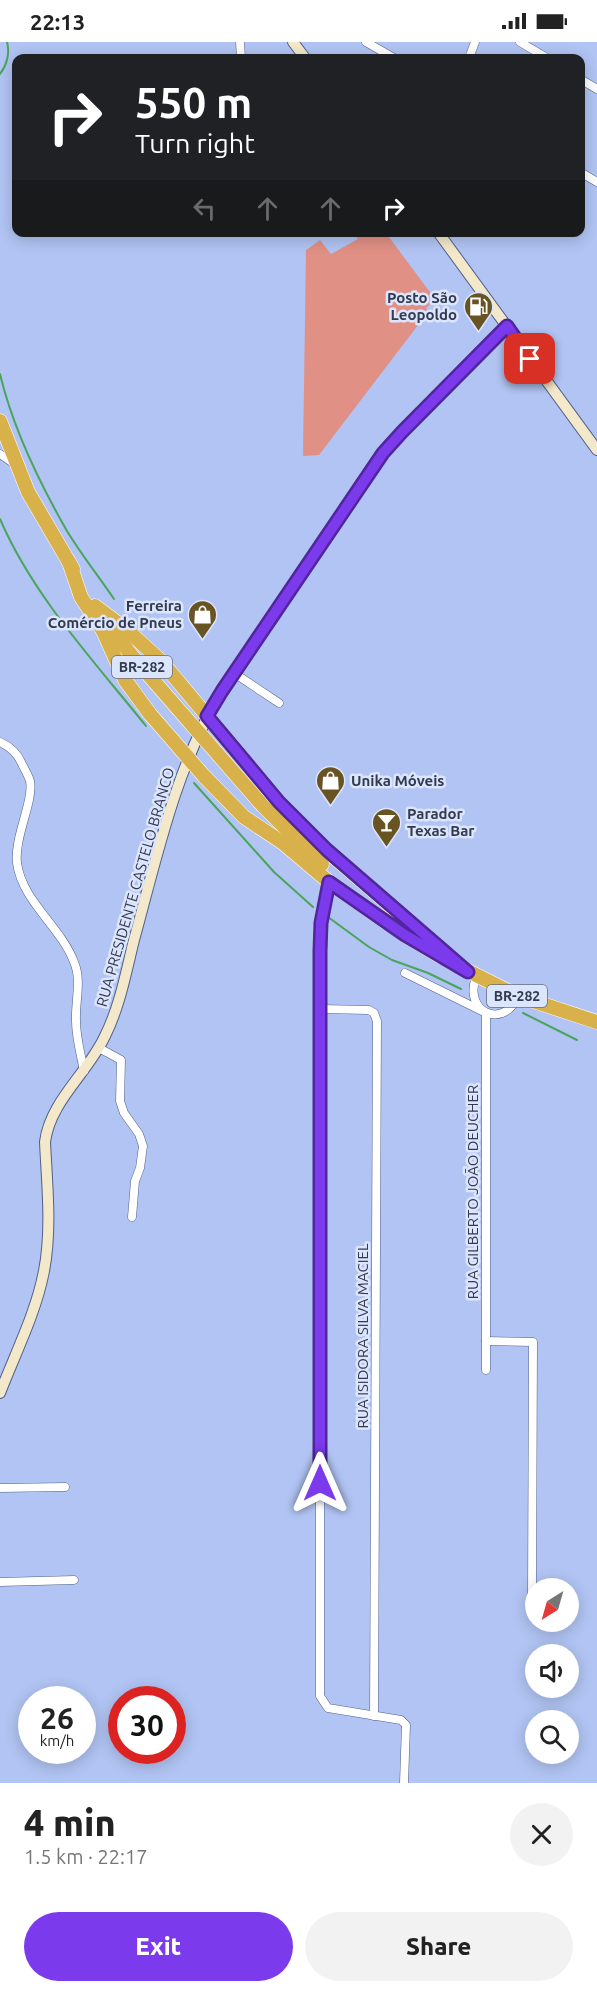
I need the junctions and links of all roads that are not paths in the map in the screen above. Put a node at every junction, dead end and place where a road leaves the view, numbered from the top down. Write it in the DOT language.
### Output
graph roads {
  1 [pos="366,42"];
  2 [pos="520,42"];
  3 [pos="387,54"];
  4 [pos="540,54"];
  5 [pos="442,237"];
  6 [pos="507,326"];
  7 [pos="0,421"];
  8 [pos="597,450"];
  9 [pos="0,454"];
  10 [pos="16,465"];
  11 [pos="69,562"];
  12 [pos="95,606"];
  13 [pos="234,673"];
  14 [pos="279,703"];
  15 [pos="207,716"];
  16 [pos="0,742"];
  17 [pos="190,757"];
  18 [pos="329,882"];
  19 [pos="386,922"];
  20 [pos="405,973"];
  21 [pos="472,975"];
  22 [pos="518,996"];
  23 [pos="320,1009"];
  24 [pos="486,1013"];
  25 [pos="597,1022"];
  26 [pos="99,1048"];
  27 [pos="84,1071"];
  28 [pos="132,1217"];
  29 [pos="486,1341"];
  30 [pos="486,1370"];
  31 [pos="0,1393"];
  32 [pos="65,1487"];
  33 [pos="0,1488"];
  34 [pos="532,1578"];
  35 [pos="74,1580"];
  36 [pos="0,1582"];
  37 [pos="374,1716"];
  38 [pos="404,1783"];
  1 -- 3 [label="street"];
  2 -- 4 [label="street"];
  5 -- 6 [label="street"];
  6 -- 8 [label="street"];
  6 -- 13 [label="street, RUA PRESIDENTE CASTELO BRANCO"];
  7 -- 10 [label="highway, BR-282"];
  9 -- 10 [label="street"];
  10 -- 11 [label="highway, BR-282"];
  11 -- 12 [label="highway, BR-282"];
  11 -- 17 [label="highway"];
  12 -- 15 [label="highway"];
  12 -- 19 [label="highway, BR-282, bridge"];
  13 -- 14 [label="street"];
  13 -- 15 [label="street, RUA PRESIDENTE CASTELO BRANCO"];
  15 -- 17 [label="street, RUA PRESIDENTE CASTELO BRANCO"];
  15 -- 21 [label="highway"];
  16 -- 27 [label="street"];
  17 -- 18 [label="highway"];
  17 -- 26 [label="street, RUA PRESIDENTE CASTELO BRANCO"];
  18 -- 19 [label="highway"];
  18 -- 23 [label="street"];
  19 -- 21 [label="highway, BR-282"];
  20 -- 24 [label="street"];
  21 -- 22 [label="highway, BR-282"];
  21 -- 24 [label="street"];
  22 -- 24 [label="street"];
  22 -- 25 [label="highway, BR-282"];
  23 -- 37 [label="street"];
  23 -- 37 [label="street, RUA ISIDORA SILVA MACIEL"];
  24 -- 29 [label="street, RUA GILBERTO JOÃO DEUCHER"];
  26 -- 27 [label="street, RUA PRESIDENTE CASTELO BRANCO"];
  26 -- 28 [label="street"];
  27 -- 31 [label="street, RUA PRESIDENTE CASTELO BRANCO"];
  29 -- 30 [label="street, RUA GILBERTO JOÃO DEUCHER"];
  29 -- 34 [label="street"];
  32 -- 33 [label="street"];
  35 -- 36 [label="street"];
  37 -- 38 [label="street"];
}
